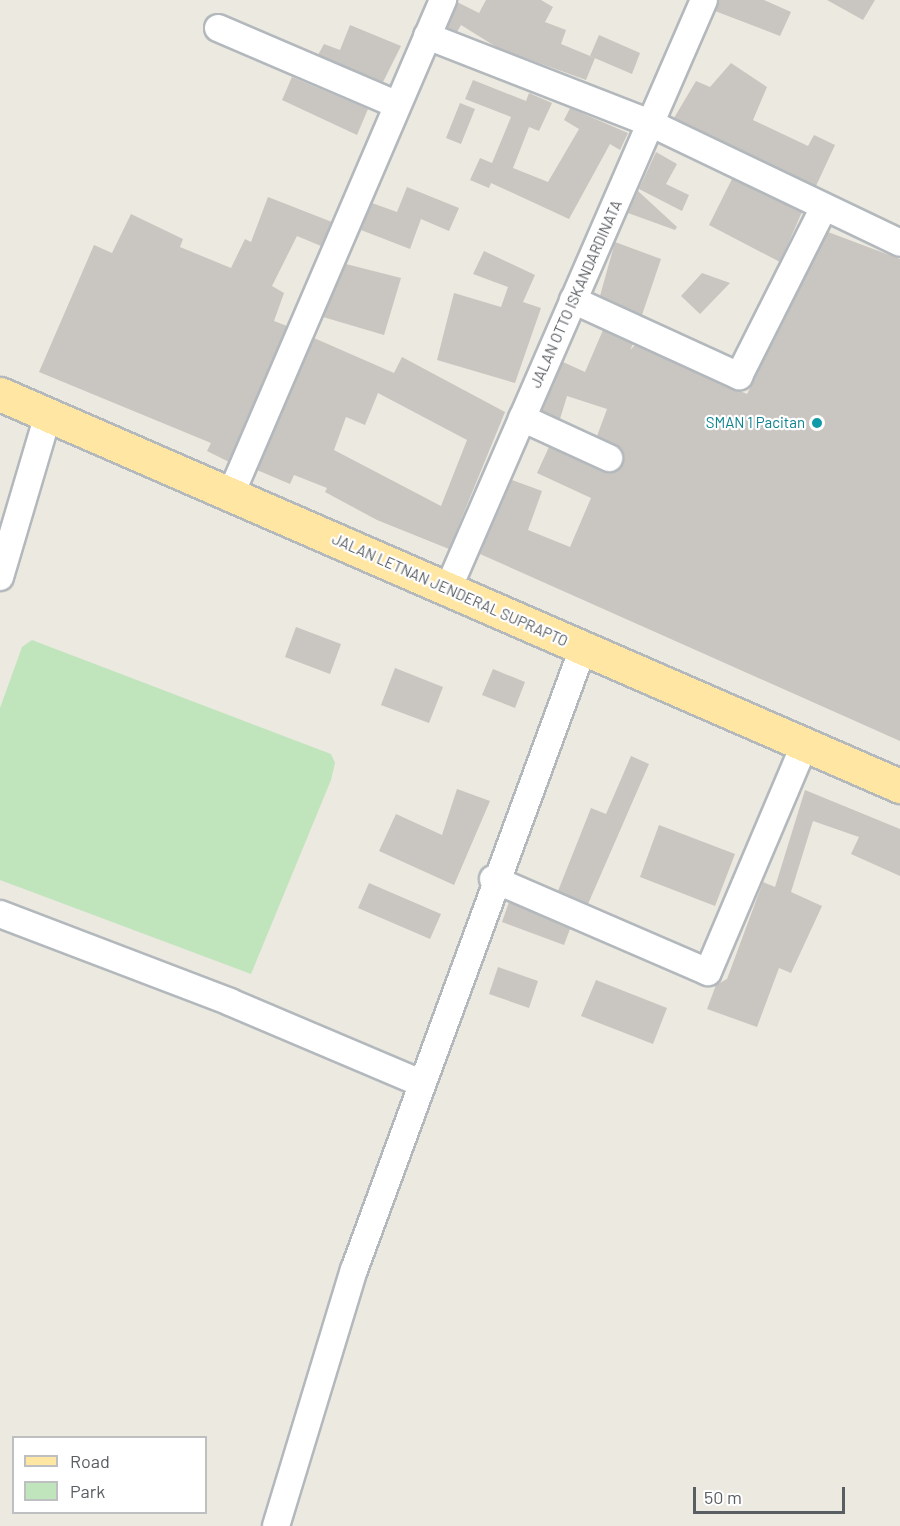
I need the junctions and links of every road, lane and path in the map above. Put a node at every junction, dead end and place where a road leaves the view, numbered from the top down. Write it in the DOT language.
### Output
graph roads {
  1 [pos="443,0"];
  2 [pos="704,0"];
  3 [pos="218,28"];
  4 [pos="427,36"];
  5 [pos="395,104"];
  6 [pos="650,123"];
  7 [pos="824,207"];
  8 [pos="900,243"];
  9 [pos="573,300"];
  10 [pos="0,394"];
  11 [pos="48,415"];
  12 [pos="522,418"];
  13 [pos="609,458"];
  14 [pos="231,494"];
  15 [pos="0,577"];
  16 [pos="448,589"];
  17 [pos="583,648"];
  18 [pos="800,754"];
  19 [pos="900,786"];
  20 [pos="493,879"];
  21 [pos="0,914"];
  22 [pos="421,1083"];
  23 [pos="276,1526"];
  1 -- 4 [label="street"];
  2 -- 6 [label="street, JALAN OTTO ISKANDARDINATA"];
  3 -- 5 [label="street"];
  4 -- 5 [label="street"];
  4 -- 6 [label="street"];
  5 -- 14 [label="street"];
  6 -- 7 [label="street"];
  6 -- 9 [label="street, JALAN OTTO ISKANDARDINATA"];
  7 -- 8 [label="street"];
  7 -- 9 [label="street"];
  9 -- 12 [label="street, JALAN OTTO ISKANDARDINATA"];
  10 -- 11 [label="main road, JALAN LETNAN JENDERAL SUPRAPTO"];
  11 -- 14 [label="main road, JALAN LETNAN JENDERAL SUPRAPTO"];
  11 -- 15 [label="street"];
  12 -- 13 [label="street"];
  12 -- 16 [label="street, JALAN OTTO ISKANDARDINATA"];
  14 -- 16 [label="main road, JALAN LETNAN JENDERAL SUPRAPTO"];
  16 -- 17 [label="main road, JALAN LETNAN JENDERAL SUPRAPTO"];
  17 -- 18 [label="main road, JALAN LETNAN JENDERAL SUPRAPTO"];
  17 -- 20 [label="street"];
  18 -- 19 [label="main road, JALAN LETNAN JENDERAL SUPRAPTO"];
  18 -- 20 [label="street"];
  20 -- 22 [label="street"];
  21 -- 22 [label="street"];
  22 -- 23 [label="street"];
}
